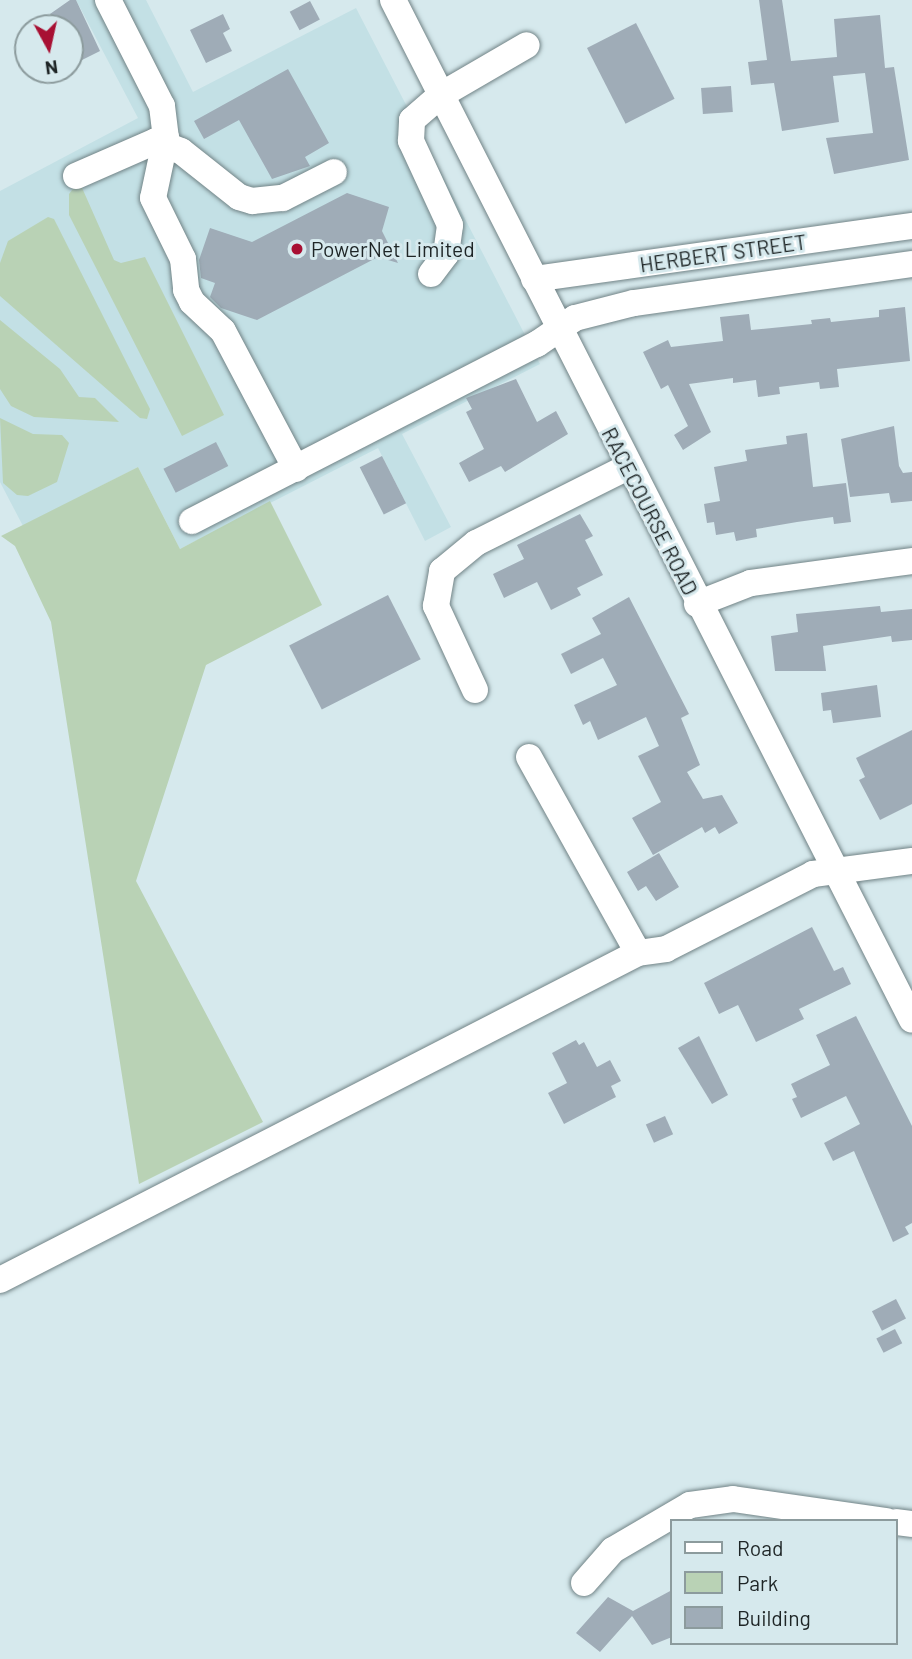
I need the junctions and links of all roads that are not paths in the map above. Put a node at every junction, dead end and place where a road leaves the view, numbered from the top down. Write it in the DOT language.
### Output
graph roads {
  1 [pos="108,0"];
  2 [pos="393,0"];
  3 [pos="527,45"];
  4 [pos="441,95"];
  5 [pos="165,142"];
  6 [pos="334,172"];
  7 [pos="76,176"];
  8 [pos="912,226"];
  9 [pos="912,264"];
  10 [pos="431,274"];
  11 [pos="534,279"];
  12 [pos="558,330"];
  13 [pos="628,467"];
  14 [pos="296,469"];
  15 [pos="192,521"];
  16 [pos="912,561"];
  17 [pos="697,604"];
  18 [pos="475,690"];
  19 [pos="529,757"];
  20 [pos="912,861"];
  21 [pos="835,871"];
  22 [pos="638,953"];
  23 [pos="912,1020"];
  24 [pos="0,1280"];
  25 [pos="872,1519"];
  26 [pos="584,1583"];
  1 -- 5 [label="street"];
  2 -- 4 [label="street, RACECOURSE ROAD"];
  3 -- 4 [label="street"];
  4 -- 10 [label="street"];
  4 -- 11 [label="street, RACECOURSE ROAD"];
  5 -- 6 [label="street"];
  5 -- 7 [label="street"];
  5 -- 14 [label="street"];
  8 -- 11 [label="street, HERBERT STREET"];
  9 -- 12 [label="street, HERBERT STREET"];
  11 -- 12 [label="street, RACECOURSE ROAD"];
  12 -- 13 [label="street, RACECOURSE ROAD"];
  12 -- 14 [label="street, HERBERT STREET"];
  13 -- 17 [label="street, RACECOURSE ROAD"];
  13 -- 18 [label="street"];
  14 -- 15 [label="street, HERBERT STREET"];
  16 -- 17 [label="street"];
  17 -- 21 [label="street, RACECOURSE ROAD"];
  19 -- 22 [label="street"];
  20 -- 21 [label="street"];
  21 -- 22 [label="street"];
  21 -- 23 [label="street, RACECOURSE ROAD"];
  22 -- 24 [label="street"];
  25 -- 26 [label="street"];
}
